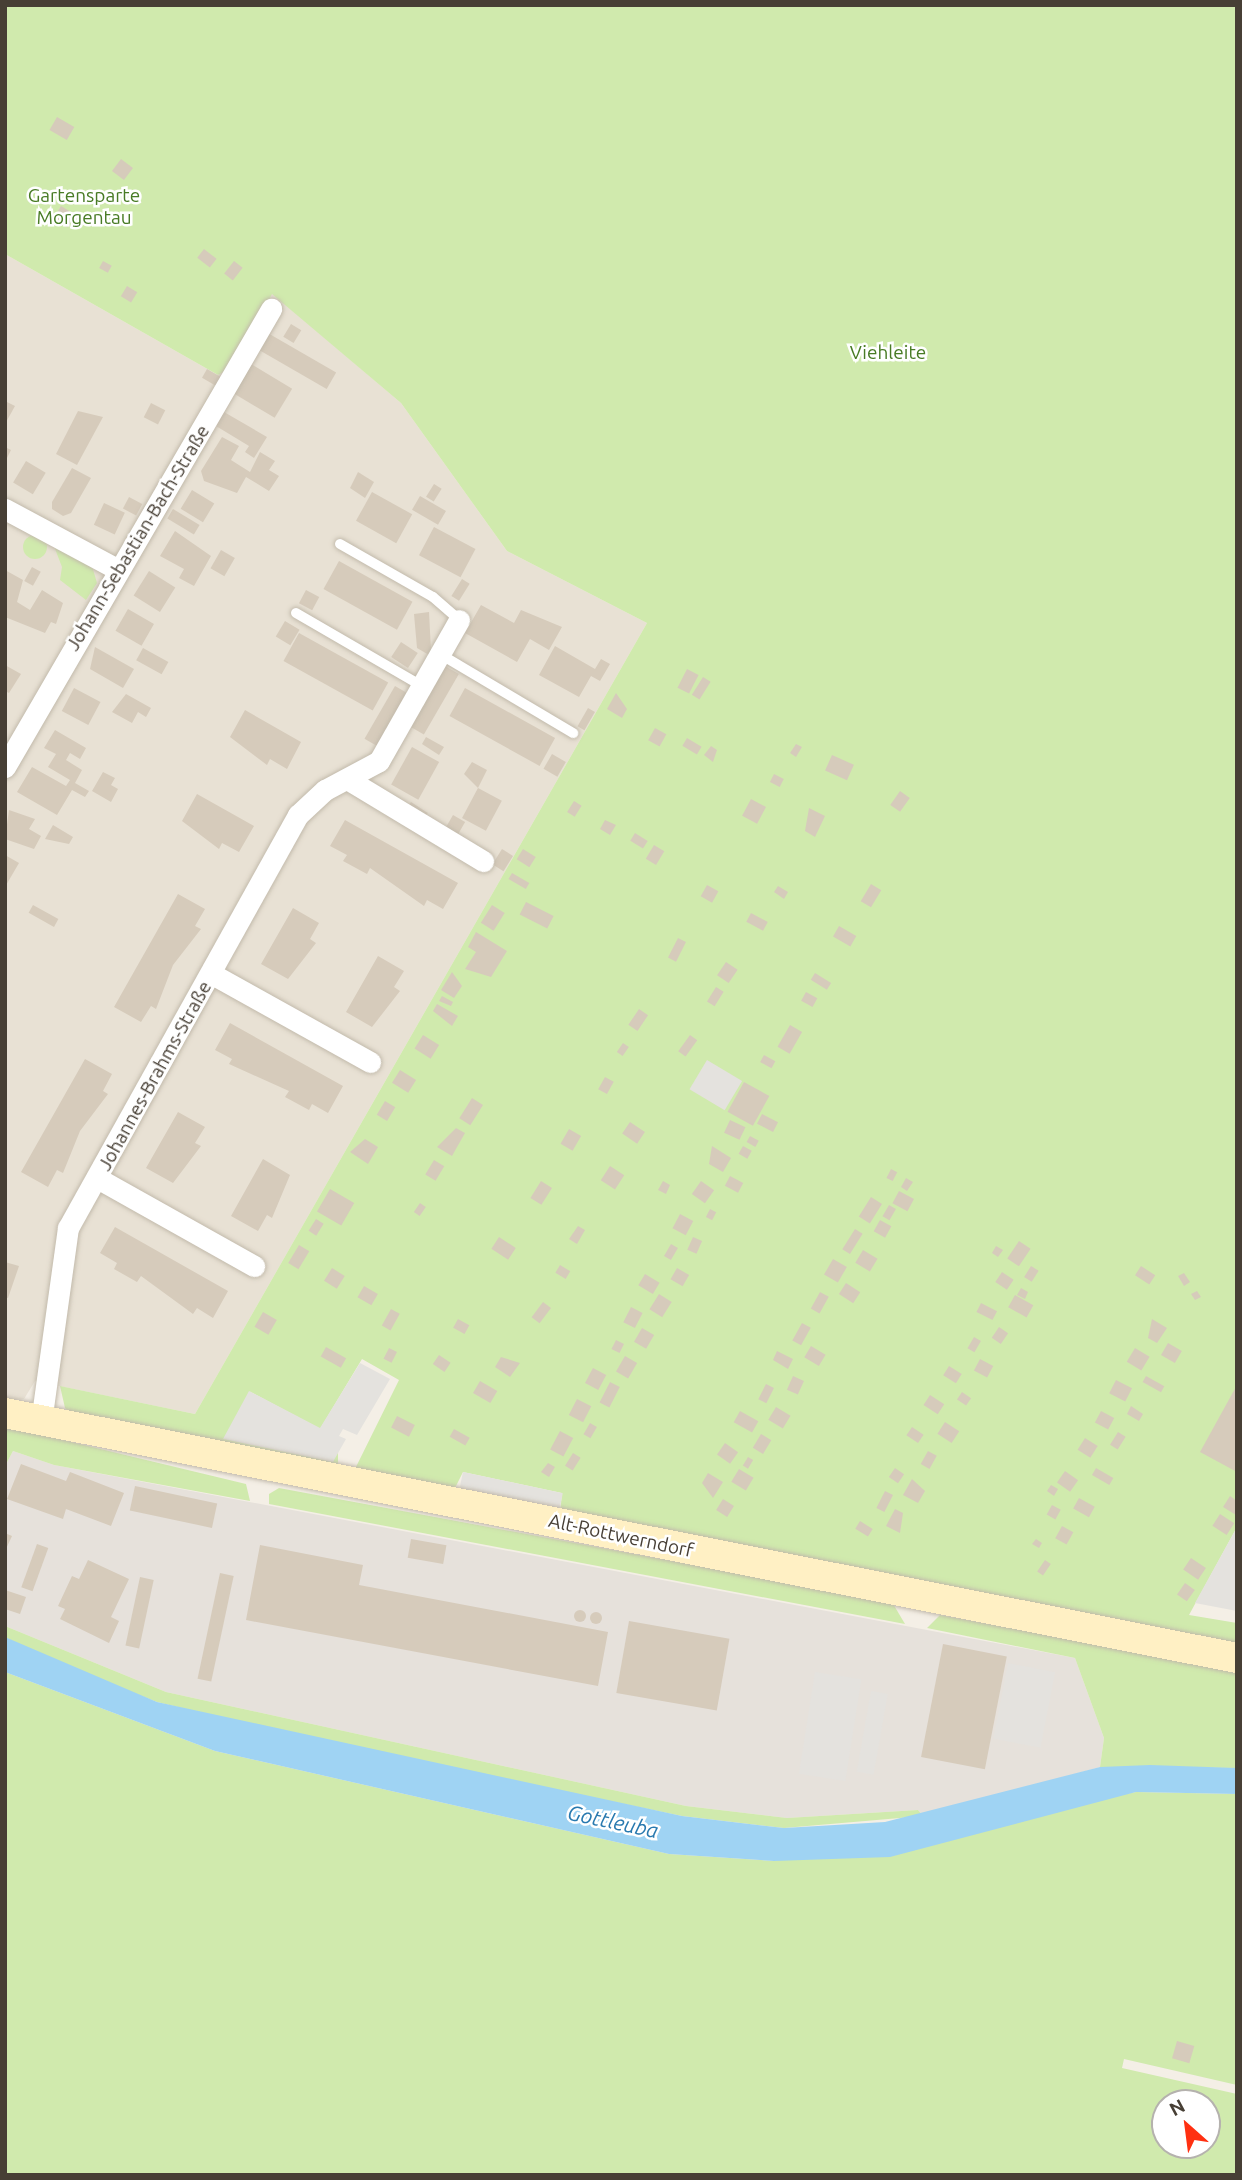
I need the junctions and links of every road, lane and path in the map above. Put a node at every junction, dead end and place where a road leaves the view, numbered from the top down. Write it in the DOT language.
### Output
graph roads {
  1 [pos="271,309"];
  2 [pos="5,509"];
  3 [pos="340,544"];
  4 [pos="117,569"];
  5 [pos="296,613"];
  6 [pos="459,620"];
  7 [pos="440,654"];
  8 [pos="422,686"];
  9 [pos="573,733"];
  10 [pos="5,767"];
  11 [pos="348,779"];
  12 [pos="483,861"];
  13 [pos="212,974"];
  14 [pos="370,1062"];
  15 [pos="99,1178"];
  16 [pos="254,1266"];
  17 [pos="5,1413"];
  18 [pos="41,1422"];
  19 [pos="1237,1658"];
  1 -- 4 [label="street, Johann-Sebastian-Bach-Straße"];
  2 -- 4 [label="street"];
  3 -- 6 [label="lane, Johannes-Brahms-Straße"];
  4 -- 10 [label="street, Johann-Sebastian-Bach-Straße"];
  5 -- 8 [label="lane"];
  6 -- 7 [label="street, Johannes-Brahms-Straße"];
  7 -- 8 [label="street, Johannes-Brahms-Straße"];
  7 -- 9 [label="lane"];
  8 -- 11 [label="street, Johannes-Brahms-Straße"];
  11 -- 12 [label="street"];
  11 -- 13 [label="street, Johannes-Brahms-Straße"];
  13 -- 14 [label="street, Johannes-Brahms-Straße"];
  13 -- 15 [label="street, Johannes-Brahms-Straße"];
  15 -- 16 [label="street, Johannes-Brahms-Straße"];
  15 -- 18 [label="street, Johannes-Brahms-Straße"];
  17 -- 18 [label="main road, Alt-Rottwerndorf"];
  18 -- 19 [label="main road, Alt-Rottwerndorf"];
}
